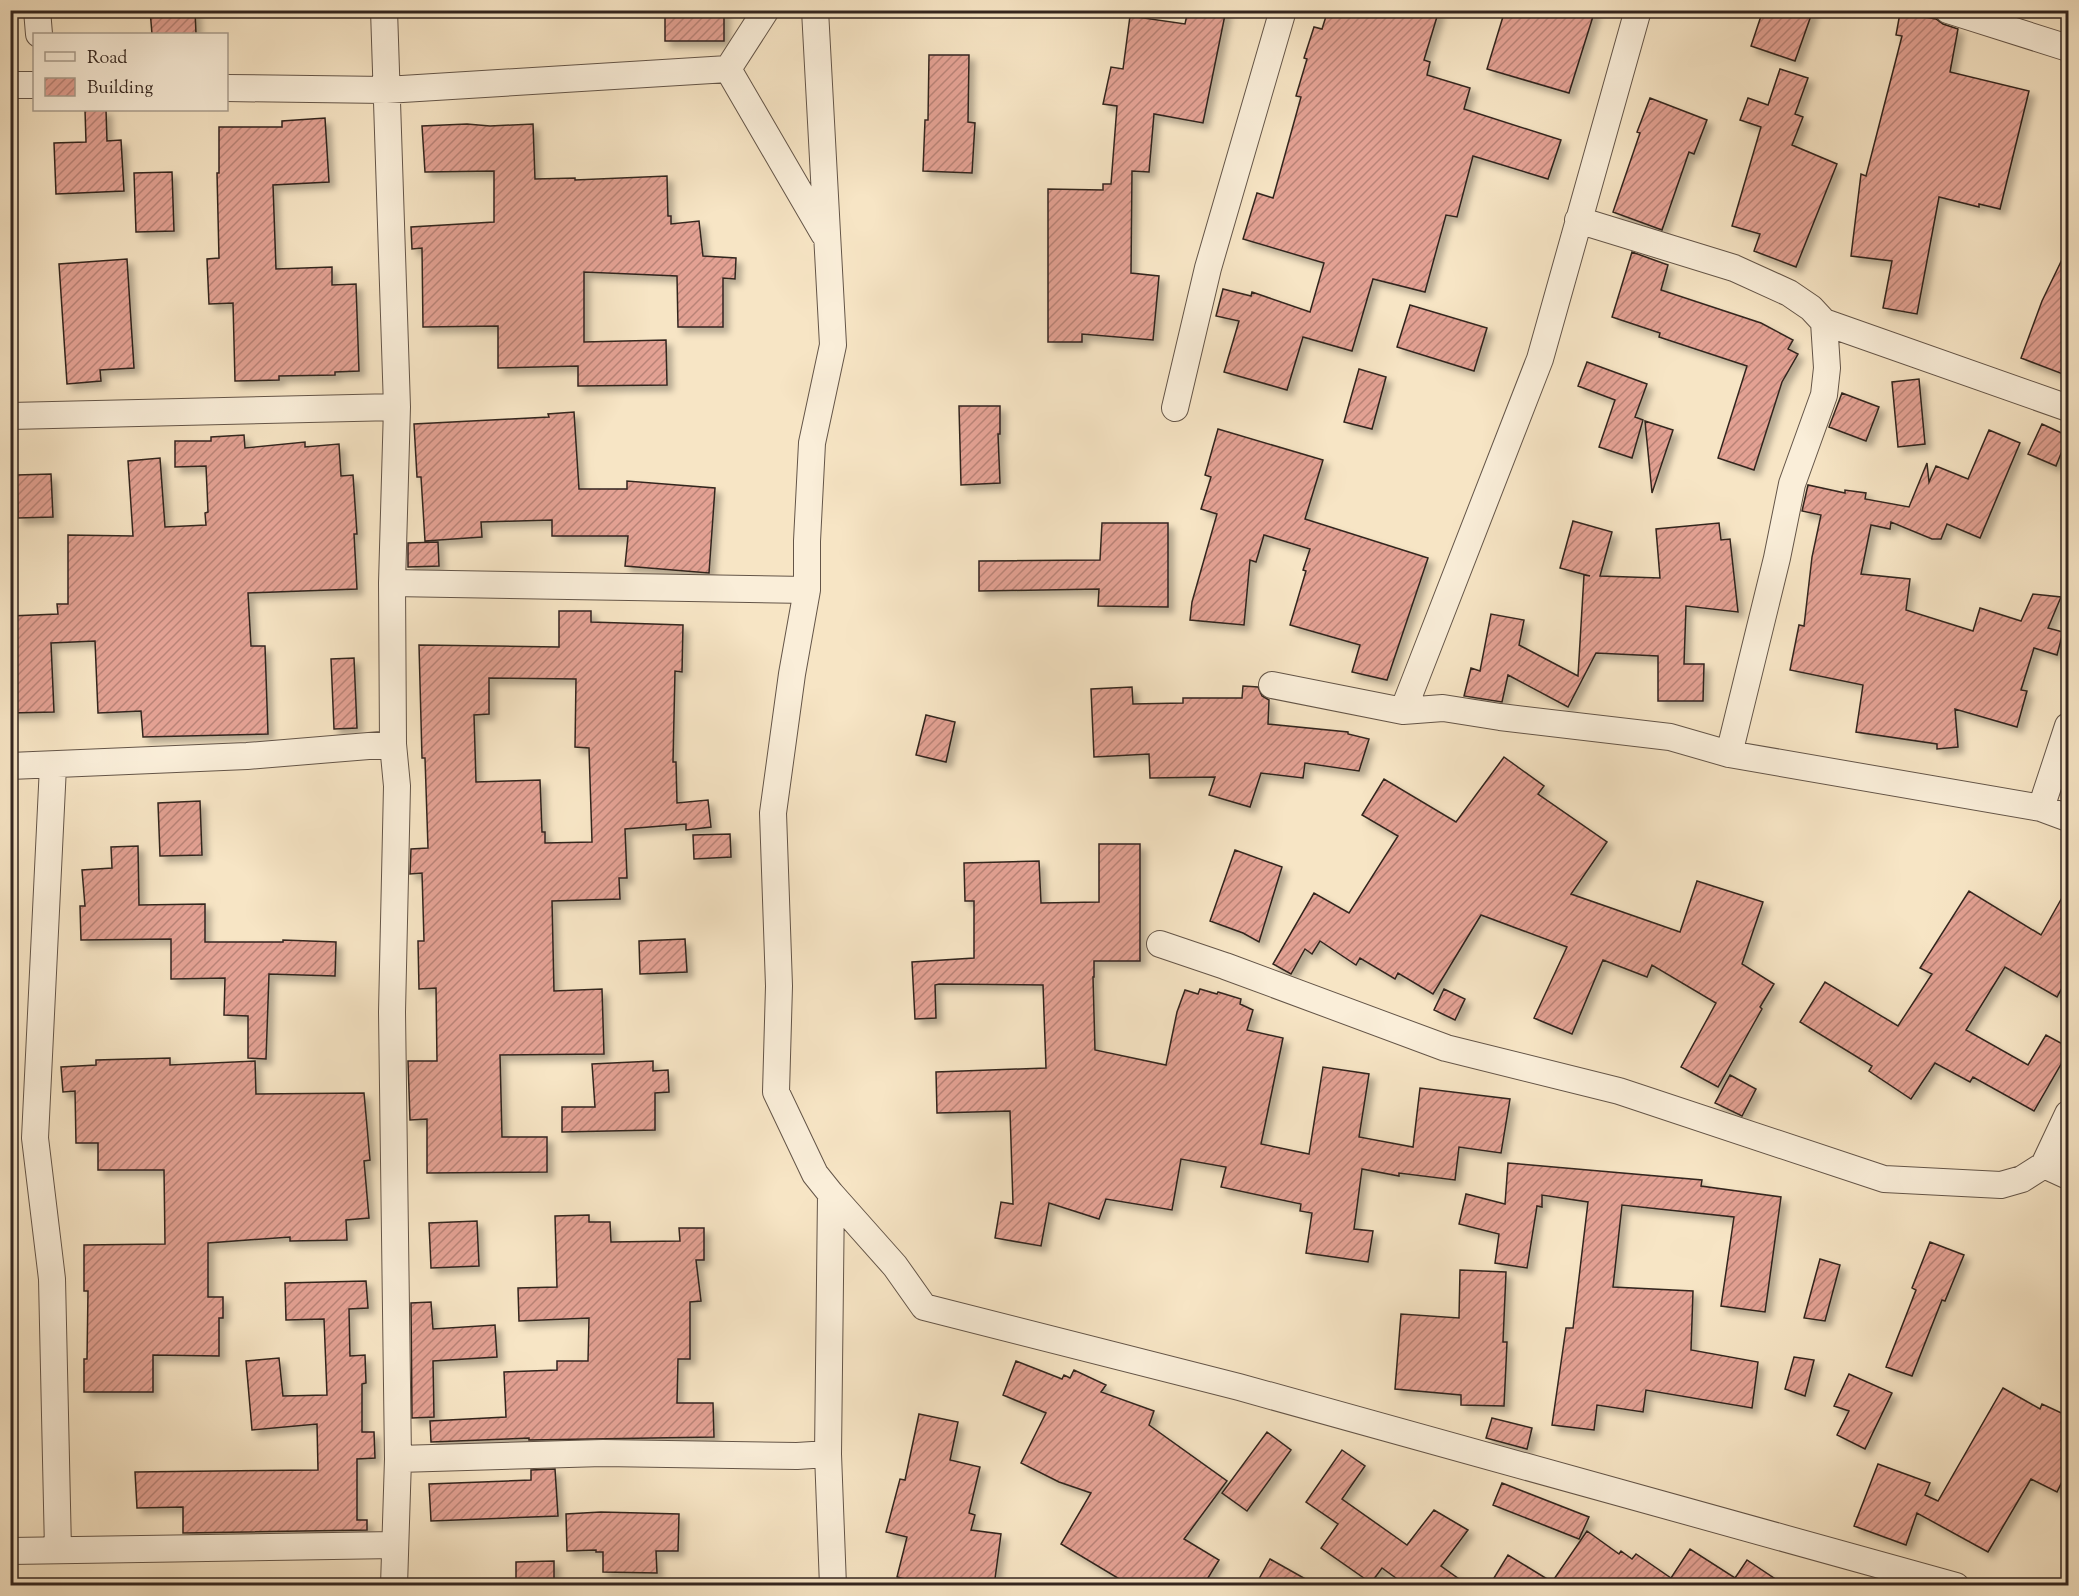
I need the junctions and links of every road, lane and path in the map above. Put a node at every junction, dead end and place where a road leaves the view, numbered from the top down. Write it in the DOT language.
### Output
graph roads {
  1 [pos="37,10"];
  2 [pos="384,10"];
  3 [pos="766,10"];
  4 [pos="815,10"];
  5 [pos="1283,10"];
  6 [pos="1638,10"];
  7 [pos="1948,10"];
  8 [pos="39,33"];
  9 [pos="2068,48"];
  10 [pos="728,69"];
  11 [pos="10,85"];
  12 [pos="33,85"];
  13 [pos="228,88"];
  14 [pos="386,90"];
  15 [pos="1578,220"];
  16 [pos="827,240"];
  17 [pos="1824,321"];
  18 [pos="397,407"];
  19 [pos="1175,408"];
  20 [pos="2068,408"];
  21 [pos="10,417"];
  22 [pos="392,582"];
  23 [pos="807,590"];
  24 [pos="1272,685"];
  25 [pos="1403,711"];
  26 [pos="2068,726"];
  27 [pos="393,744"];
  28 [pos="1729,754"];
  29 [pos="53,765"];
  30 [pos="10,766"];
  31 [pos="2041,808"];
  32 [pos="2068,818"];
  33 [pos="1160,944"];
  34 [pos="2068,1114"];
  35 [pos="2044,1165"];
  36 [pos="2068,1176"];
  37 [pos="831,1194"];
  38 [pos="828,1454"];
  39 [pos="398,1459"];
  40 [pos="395,1545"];
  41 [pos="58,1550"];
  42 [pos="10,1551"];
  43 [pos="394,1586"];
  44 [pos="833,1586"];
  45 [pos="1956,1586"];
  1 -- 8 [label="street"];
  2 -- 14 [label="street"];
  3 -- 10 [label="street"];
  4 -- 16 [label="street"];
  5 -- 19 [label="street"];
  6 -- 15 [label="street"];
  7 -- 9 [label="street"];
  10 -- 14 [label="street"];
  10 -- 16 [label="street"];
  11 -- 12 [label="street"];
  13 -- 14 [label="street"];
  14 -- 18 [label="street"];
  15 -- 17 [label="street"];
  15 -- 25 [label="street"];
  16 -- 23 [label="street"];
  17 -- 20 [label="street"];
  17 -- 28 [label="street"];
  18 -- 21 [label="street"];
  18 -- 22 [label="street"];
  22 -- 23 [label="street"];
  22 -- 27 [label="street"];
  23 -- 37 [label="street"];
  24 -- 25 [label="street"];
  25 -- 28 [label="street"];
  26 -- 31 [label="street"];
  27 -- 29 [label="street"];
  27 -- 39 [label="street"];
  28 -- 31 [label="street"];
  29 -- 30 [label="street"];
  29 -- 41 [label="street"];
  31 -- 32 [label="street"];
  33 -- 35 [label="street"];
  34 -- 35 [label="street"];
  35 -- 36 [label="street"];
  37 -- 38 [label="street"];
  37 -- 45 [label="street"];
  38 -- 39 [label="street"];
  38 -- 44 [label="street"];
  39 -- 40 [label="street"];
  40 -- 41 [label="street"];
  40 -- 43 [label="street"];
  41 -- 42 [label="street"];
}
